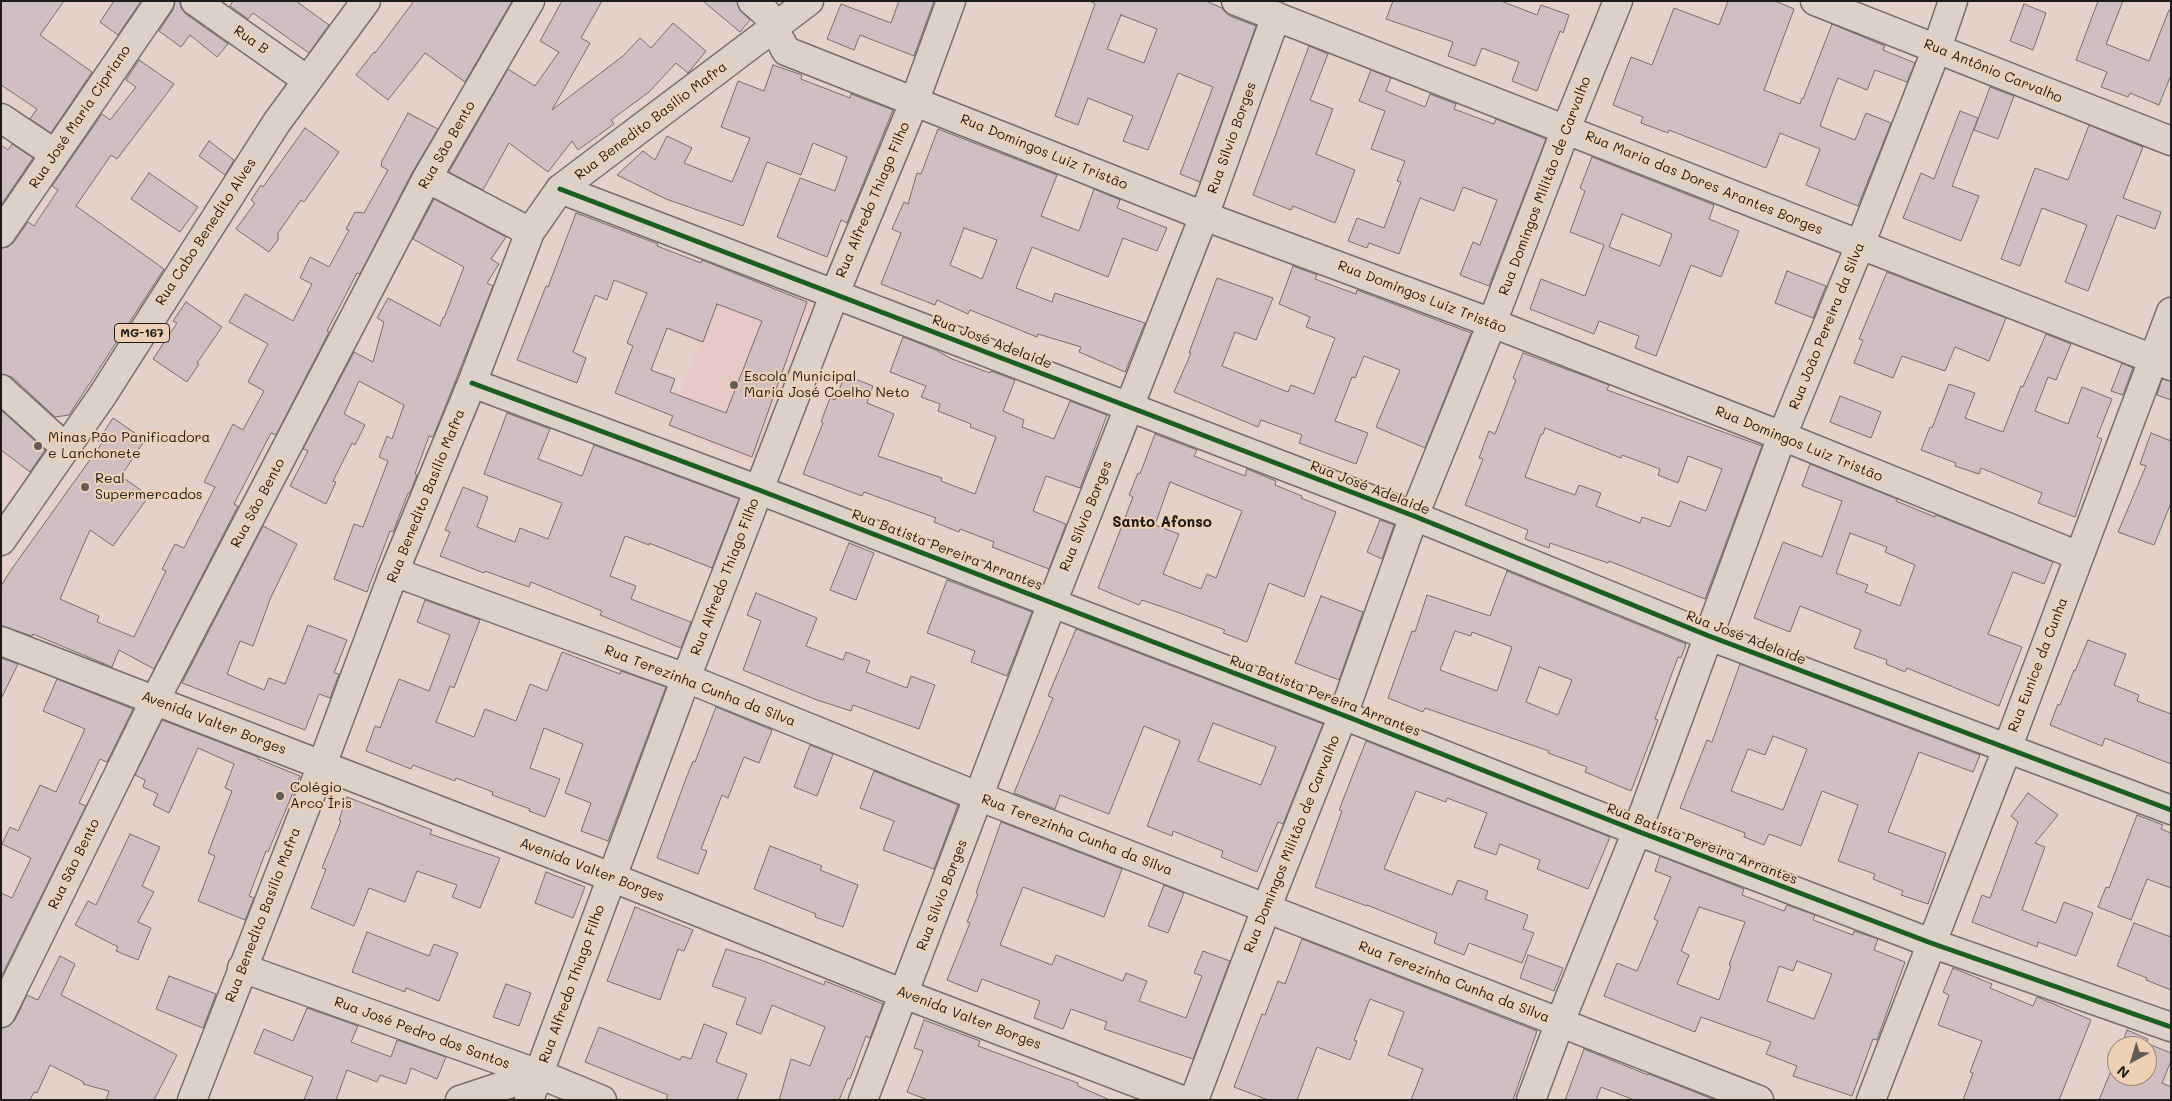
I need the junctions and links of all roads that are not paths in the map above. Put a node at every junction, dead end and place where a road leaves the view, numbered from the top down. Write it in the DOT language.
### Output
graph roads {
  1 [pos="160,1"];
  2 [pos="195,1"];
  3 [pos="366,1"];
  4 [pos="530,1"];
  5 [pos="752,1"];
  6 [pos="809,1"];
  7 [pos="950,1"];
  8 [pos="1236,1"];
  9 [pos="1618,1"];
  10 [pos="1815,1"];
  11 [pos="1953,1"];
  12 [pos="1276,16"];
  13 [pos="773,29"];
  14 [pos="1936,48"];
  15 [pos="307,80"];
  16 [pos="915,100"];
  17 [pos="1,118"];
  18 [pos="1566,129"];
  19 [pos="2171,142"];
  20 [pos="55,154"];
  21 [pos="427,178"];
  22 [pos="560,189"];
  23 [pos="1204,216"];
  24 [pos="530,232"];
  25 [pos="1,233"];
  26 [pos="1860,245"];
  27 [pos="835,293"];
  28 [pos="2171,312"];
  29 [pos="1492,323"];
  30 [pos="2162,363"];
  31 [pos="472,383"];
  32 [pos="1,389"];
  33 [pos="1129,408"];
  34 [pos="1782,436"];
  35 [pos="66,448"];
  36 [pos="759,490"];
  37 [pos="1414,516"];
  38 [pos="1,541"];
  39 [pos="2079,556"];
  40 [pos="394,572"];
  41 [pos="1052,603"];
  42 [pos="1709,636"];
  43 [pos="1,641"];
  44 [pos="686,678"];
  45 [pos="155,700"];
  46 [pos="1344,715"];
  47 [pos="2006,750"];
  48 [pos="322,765"];
  49 [pos="980,797"];
  50 [pos="2171,810"];
  51 [pos="1637,831"];
  52 [pos="611,877"];
  53 [pos="1266,909"];
  54 [pos="1931,943"];
  55 [pos="242,968"];
  56 [pos="904,994"];
  57 [pos="1,1013"];
  58 [pos="1560,1022"];
  59 [pos="2171,1027"];
  60 [pos="539,1074"];
  61 [pos="192,1100"];
  62 [pos="460,1100"];
  63 [pos="529,1100"];
  64 [pos="602,1100"];
  65 [pos="863,1100"];
  66 [pos="1182,1100"];
  67 [pos="1194,1100"];
  68 [pos="1532,1100"];
  69 [pos="1759,1100"];
  70 [pos="1871,1100"];
  1 -- 20 [label="street, Rua José Maria Cipriano"];
  2 -- 15 [label="street, Rua B"];
  3 -- 15 [label="street, Rua Cabo Benedito Alves / MG-167"];
  4 -- 21 [label="street, Rua São Bento"];
  5 -- 13 [label="street, Rua Domingos Luiz Tristão"];
  6 -- 13 [label="street, Rua Benedito Basílio Mafra"];
  7 -- 16 [label="street, Rua Alfredo Thiago Filho"];
  8 -- 12 [label="street, Rua Maria das Dores Arantes Borges"];
  9 -- 18 [label="street, Rua Domingos Militão de Carvalho"];
  10 -- 14 [label="street, Rua Antônio Carvalho"];
  11 -- 14 [label="street, Rua João Pereira da Silva"];
  12 -- 18 [label="street, Rua Maria das Dores Arantes Borges"];
  12 -- 23 [label="street, Rua Sílvio Borges"];
  13 -- 16 [label="street, Rua Domingos Luiz Tristão"];
  13 -- 22 [label="street, Rua Benedito Basílio Mafra"];
  14 -- 19 [label="street, Rua Antônio Carvalho"];
  14 -- 26 [label="street, Rua João Pereira da Silva"];
  15 -- 35 [label="street, Rua Cabo Benedito Alves / MG-167"];
  16 -- 23 [label="street, Rua Domingos Luiz Tristão"];
  16 -- 27 [label="street, Rua Alfredo Thiago Filho"];
  17 -- 20 [label="street"];
  18 -- 26 [label="street, Rua Maria das Dores Arantes Borges"];
  18 -- 29 [label="street, Rua Domingos Militão de Carvalho"];
  20 -- 25 [label="street, Rua José Maria Cipriano"];
  21 -- 24 [label="street"];
  21 -- 45 [label="street, Rua São Bento"];
  22 -- 24 [label="street, Rua Benedito Basílio Mafra"];
  22 -- 27 [label="street, Rua José Adelaide"];
  23 -- 29 [label="street, Rua Domingos Luiz Tristão"];
  23 -- 33 [label="street, Rua Sílvio Borges"];
  24 -- 31 [label="street, Rua Benedito Basílio Mafra"];
  26 -- 30 [label="street, Rua Maria das Dores Arantes Borges"];
  26 -- 34 [label="street, Rua João Pereira da Silva"];
  27 -- 33 [label="street, Rua José Adelaide"];
  27 -- 36 [label="street, Rua Alfredo Thiago Filho"];
  28 -- 30 [label="street, Rua Eunice da Cunha"];
  29 -- 34 [label="street, Rua Domingos Luiz Tristão"];
  29 -- 37 [label="street, Rua Domingos Militão de Carvalho"];
  30 -- 39 [label="street, Rua Eunice da Cunha"];
  31 -- 36 [label="street, Rua Batista Pereira Arrantes"];
  31 -- 40 [label="street, Rua Benedito Basílio Mafra"];
  32 -- 35 [label="street"];
  33 -- 37 [label="street, Rua José Adelaide"];
  33 -- 41 [label="street, Rua Sílvio Borges"];
  34 -- 39 [label="street, Rua Domingos Luiz Tristão"];
  34 -- 42 [label="street, Rua João Pereira da Silva"];
  35 -- 38 [label="street, Rua Cabo Benedito Alves / MG-167"];
  36 -- 41 [label="street, Rua Batista Pereira Arrantes"];
  36 -- 44 [label="street, Rua Alfredo Thiago Filho"];
  37 -- 42 [label="street, Rua José Adelaide"];
  37 -- 46 [label="street, Rua Domingos Militão de Carvalho"];
  39 -- 47 [label="street, Rua Eunice da Cunha"];
  40 -- 44 [label="street, Rua Terezinha Cunha da Silva"];
  40 -- 48 [label="street, Rua Benedito Basílio Mafra"];
  41 -- 46 [label="street, Rua Batista Pereira Arrantes"];
  41 -- 49 [label="street, Rua Sílvio Borges"];
  42 -- 47 [label="street, Rua José Adelaide"];
  42 -- 51 [label="street, Rua João Pereira da Silva"];
  43 -- 45 [label="street, Avenida Valter Borges"];
  44 -- 49 [label="street, Rua Terezinha Cunha da Silva"];
  44 -- 52 [label="street, Rua Alfredo Thiago Filho"];
  45 -- 48 [label="street, Avenida Valter Borges"];
  45 -- 57 [label="street, Rua São Bento"];
  46 -- 51 [label="street, Rua Batista Pereira Arrantes"];
  46 -- 53 [label="street, Rua Domingos Militão de Carvalho"];
  47 -- 50 [label="street, Rua José Adelaide"];
  47 -- 54 [label="street, Rua Eunice da Cunha"];
  48 -- 52 [label="street, Avenida Valter Borges"];
  48 -- 55 [label="street, Rua Benedito Basílio Mafra"];
  49 -- 53 [label="street, Rua Terezinha Cunha da Silva"];
  49 -- 56 [label="street, Rua Sílvio Borges"];
  51 -- 54 [label="street, Rua Batista Pereira Arrantes"];
  51 -- 58 [label="street, Rua João Pereira da Silva"];
  52 -- 56 [label="street, Avenida Valter Borges"];
  52 -- 60 [label="street, Rua Alfredo Thiago Filho"];
  53 -- 58 [label="street, Rua Terezinha Cunha da Silva"];
  53 -- 67 [label="street, Rua Domingos Militão de Carvalho"];
  54 -- 59 [label="street, Rua Batista Pereira Arrantes"];
  54 -- 70 [label="street, Rua Eunice da Cunha"];
  55 -- 60 [label="street, Rua José Pedro dos Santos"];
  55 -- 61 [label="street, Rua Benedito Basílio Mafra"];
  56 -- 65 [label="street, Rua Sílvio Borges"];
  56 -- 66 [label="street, Avenida Valter Borges"];
  58 -- 68 [label="street, Rua João Pereira da Silva"];
  58 -- 69 [label="street, Rua Terezinha Cunha da Silva"];
  60 -- 62 [label="street"];
  60 -- 63 [label="street, Rua Alfredo Thiago Filho"];
  60 -- 64 [label="street, Rua José Pedro dos Santos"];
}
